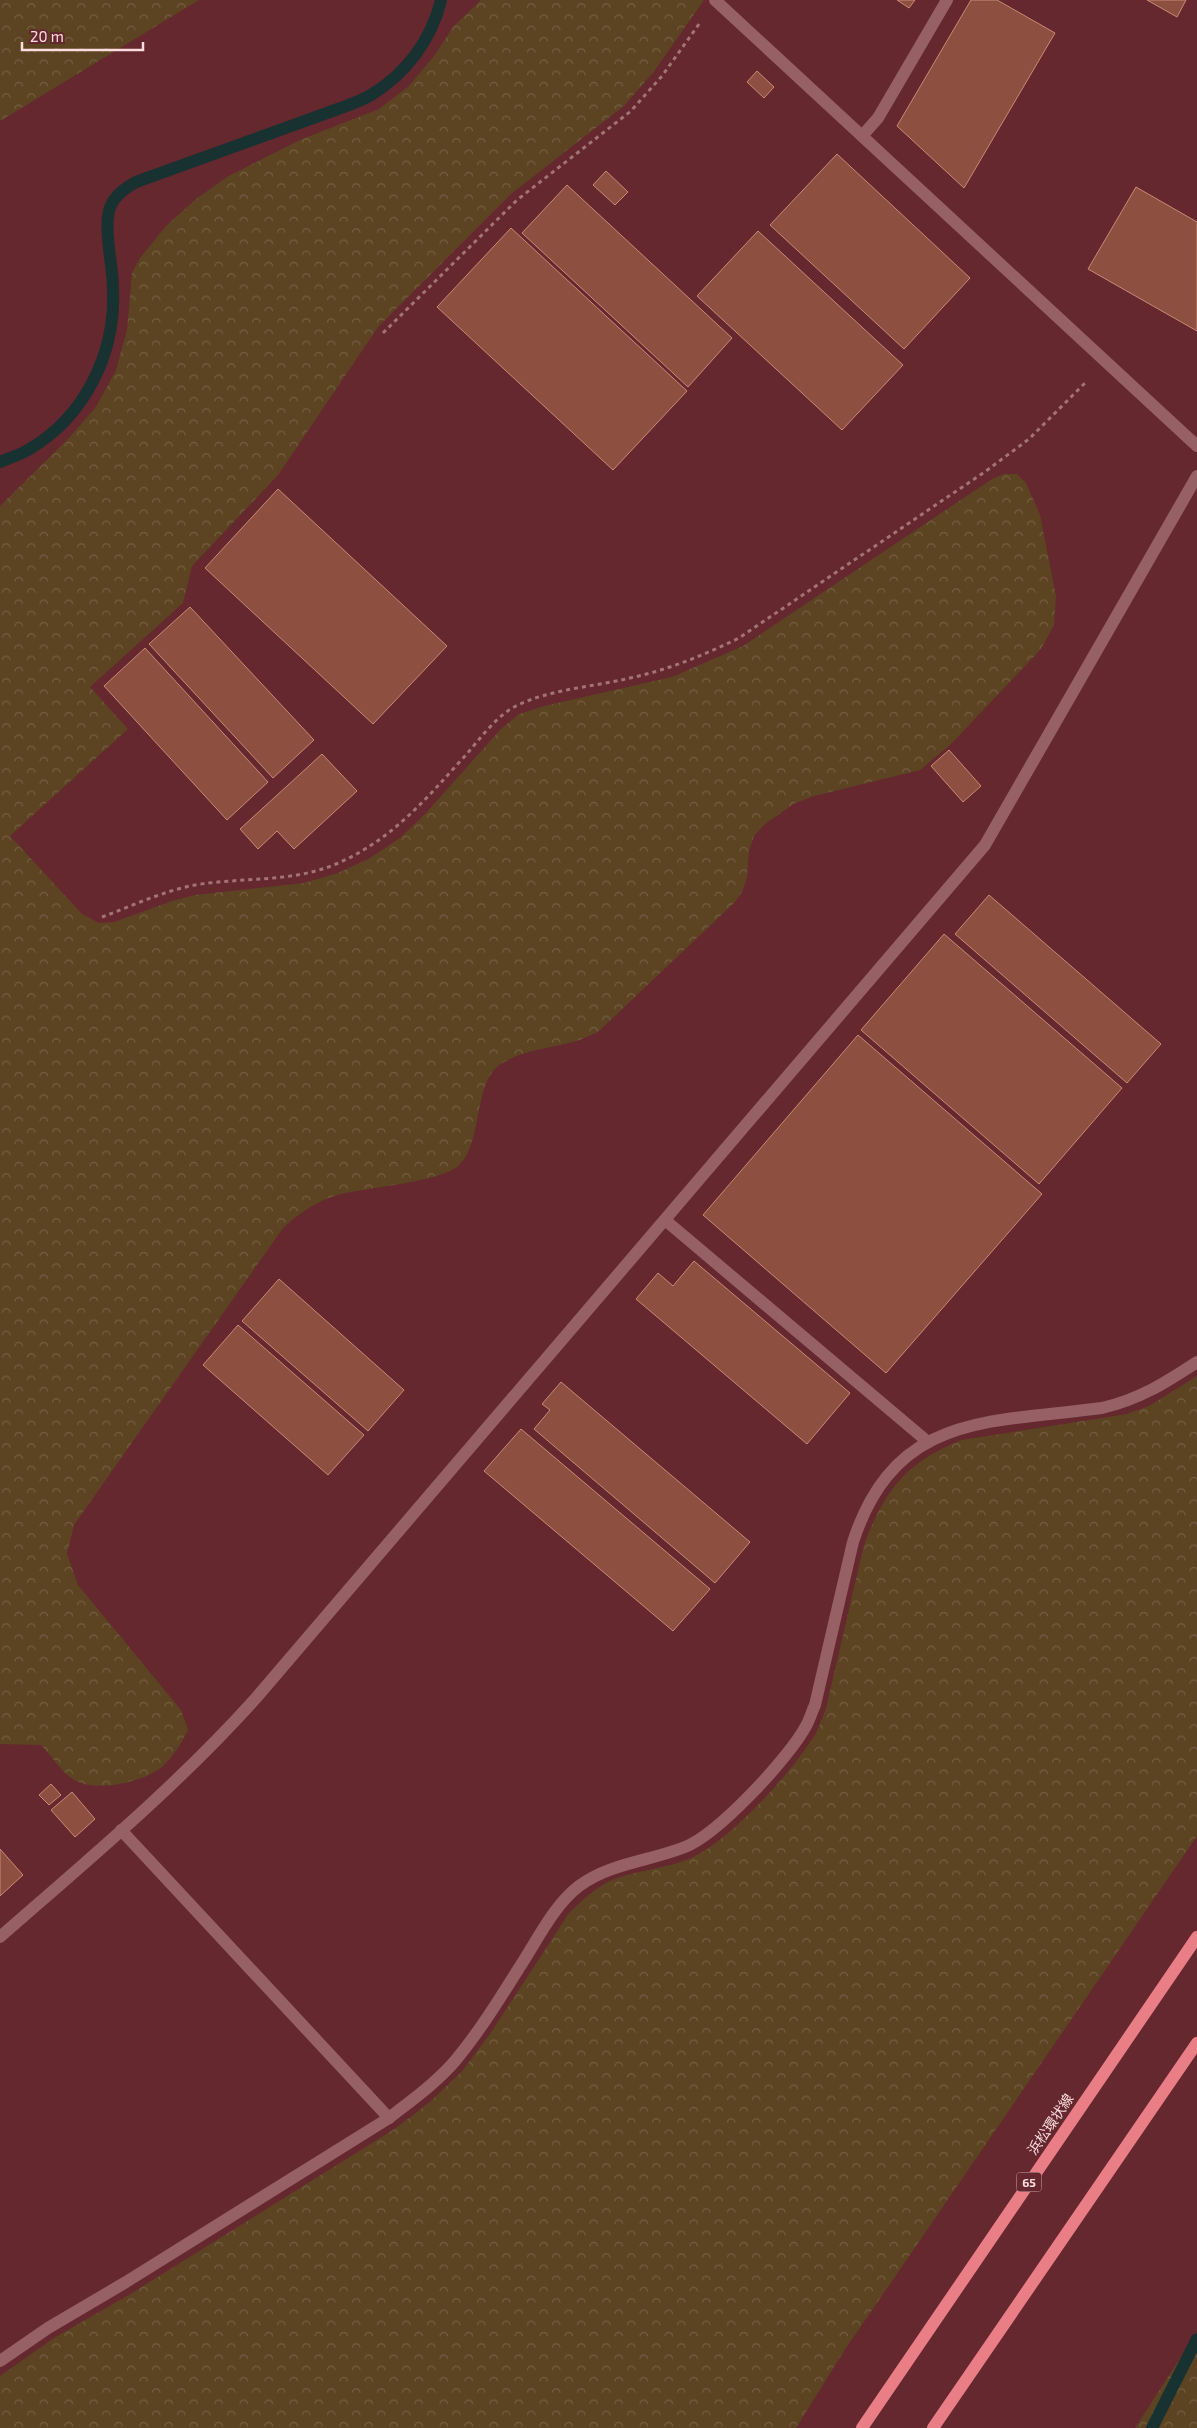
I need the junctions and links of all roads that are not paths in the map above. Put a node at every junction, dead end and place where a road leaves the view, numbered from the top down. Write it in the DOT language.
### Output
graph roads {
  1 [pos="715,0"];
  2 [pos="947,0"];
  3 [pos="862,136"];
  4 [pos="1197,446"];
  5 [pos="1197,476"];
  6 [pos="665,1220"];
  7 [pos="1197,1362"];
  8 [pos="928,1442"];
  9 [pos="121,1830"];
  10 [pos="1197,1936"];
  11 [pos="0,1937"];
  12 [pos="1197,2043"];
  13 [pos="389,2118"];
  14 [pos="0,2361"];
  15 [pos="862,2428"];
  16 [pos="934,2428"];
  1 -- 3 [label="street"];
  2 -- 3 [label="street"];
  3 -- 4 [label="street"];
  5 -- 6 [label="street"];
  6 -- 8 [label="street"];
  6 -- 9 [label="street"];
  7 -- 8 [label="street"];
  8 -- 13 [label="street"];
  9 -- 11 [label="street"];
  9 -- 13 [label="street"];
  10 -- 15 [label="main road, 浜松環状線 / 65"];
  12 -- 16 [label="main road"];
  13 -- 14 [label="street"];
}
